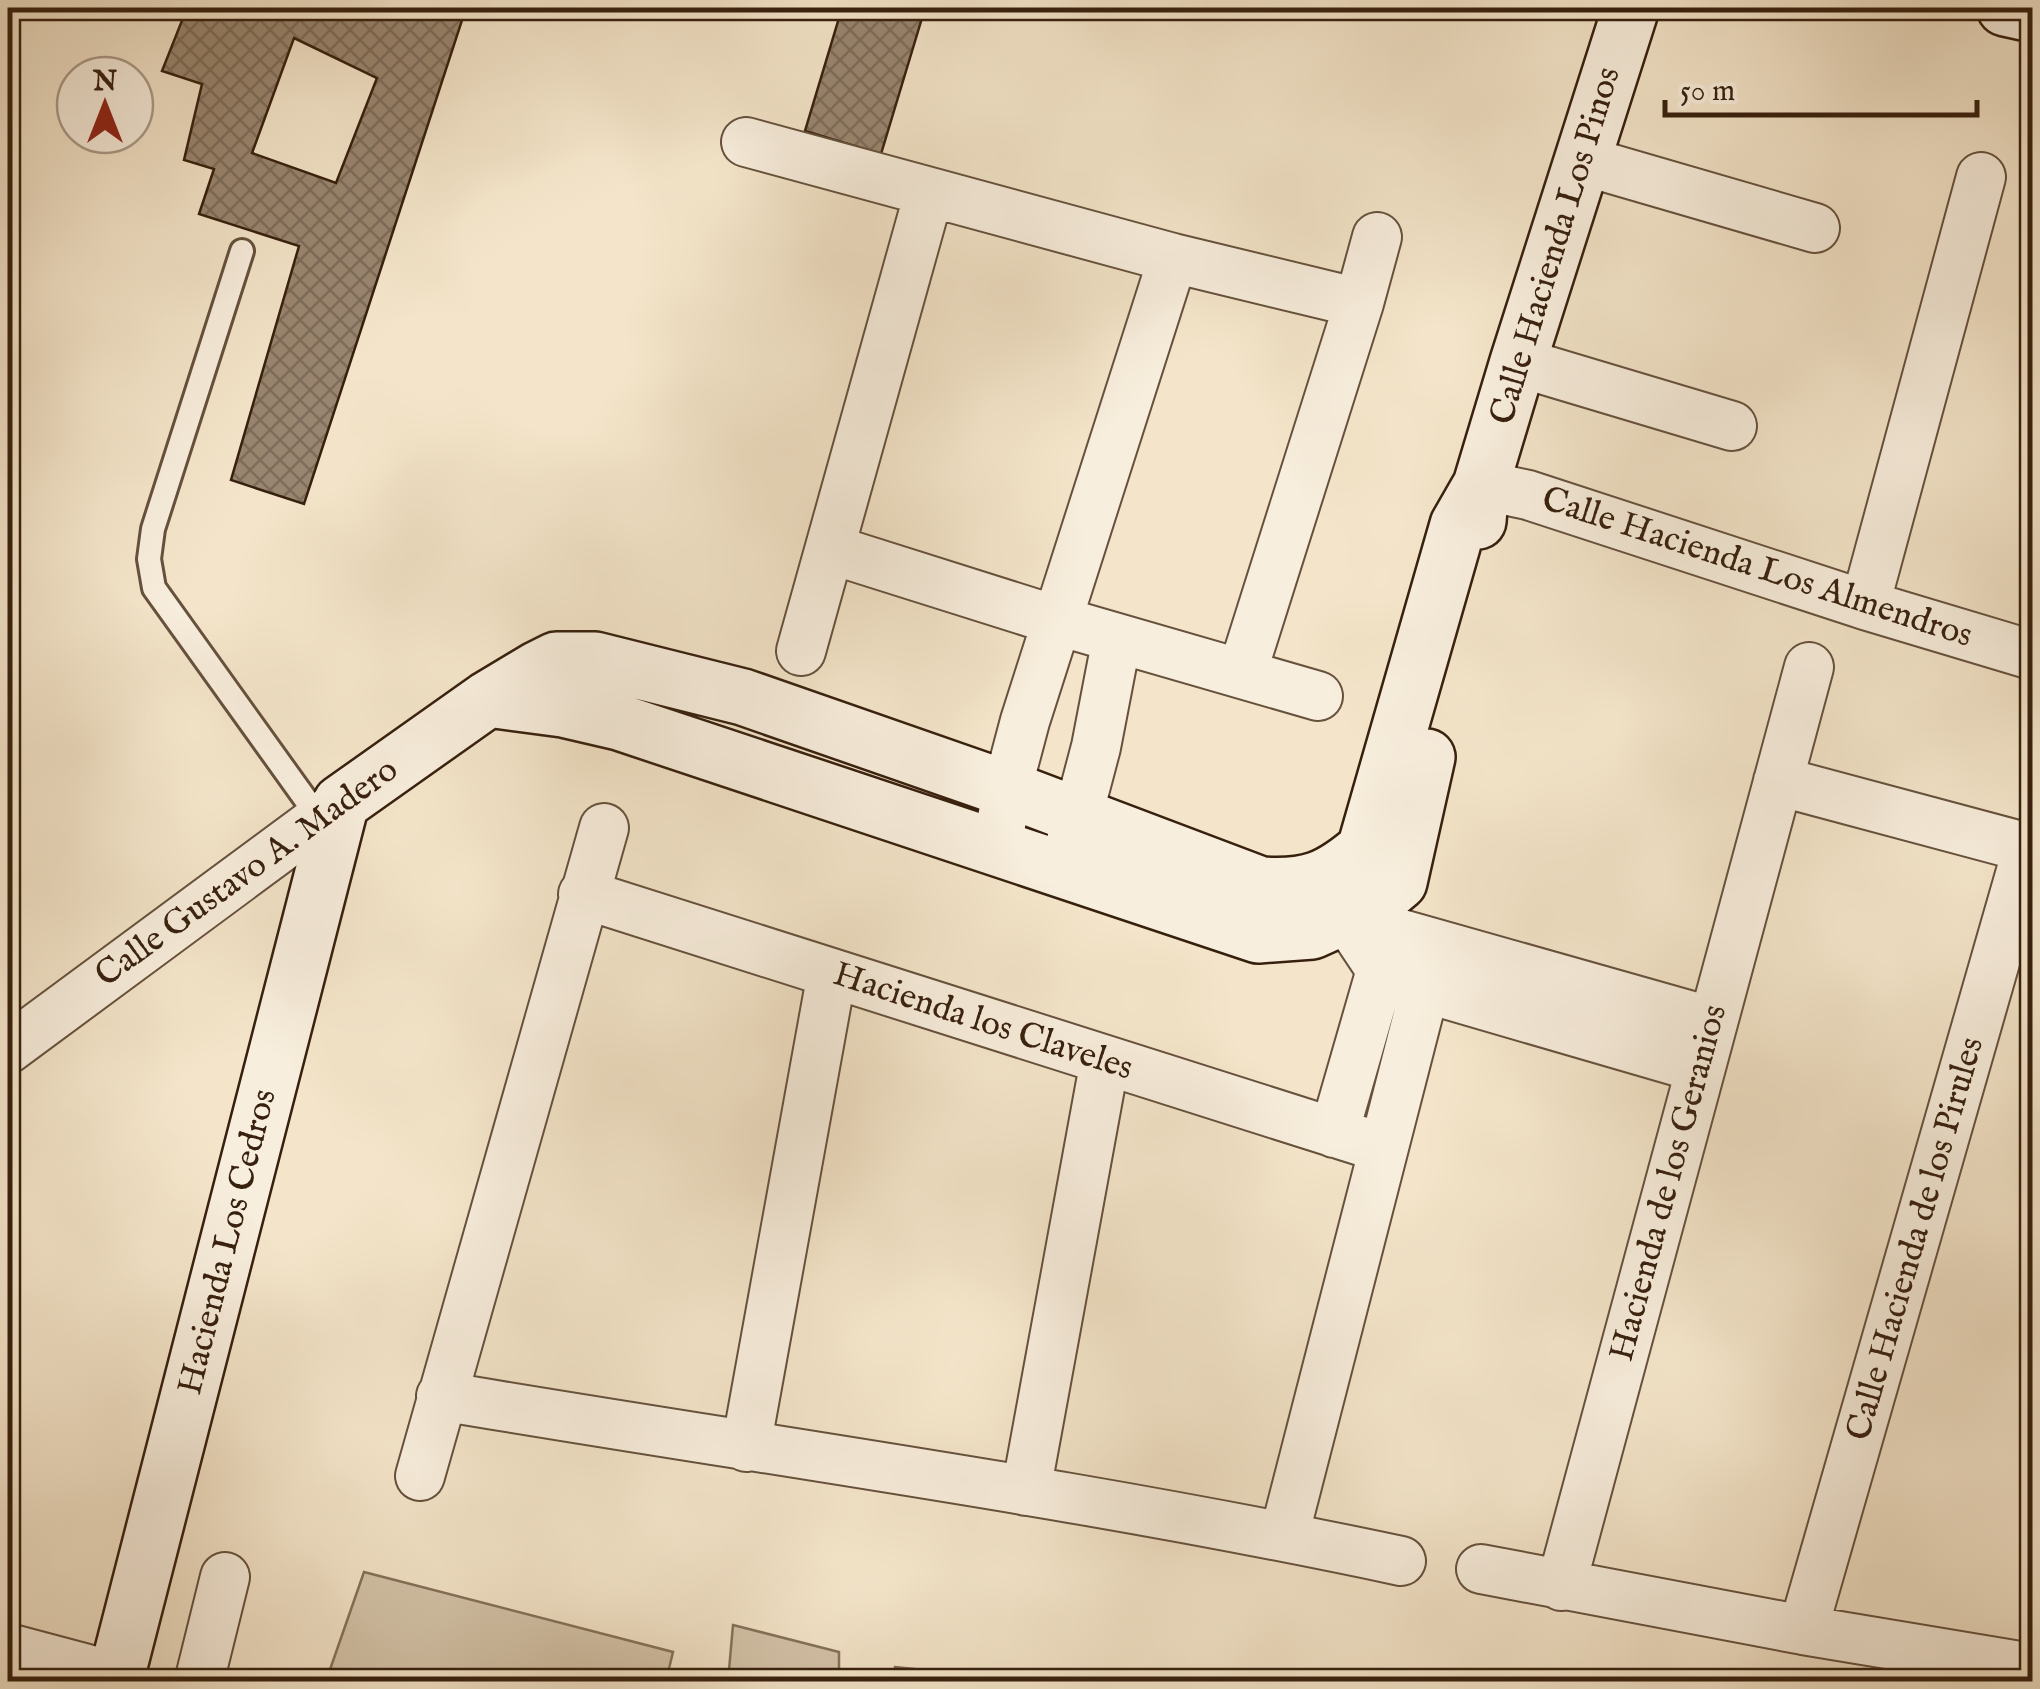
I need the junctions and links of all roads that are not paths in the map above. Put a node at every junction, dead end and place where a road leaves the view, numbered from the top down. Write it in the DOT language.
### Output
graph roads {
  1 [pos="1632,8"];
  2 [pos="2005,8"];
  3 [pos="2032,14"];
  4 [pos="746,142"];
  5 [pos="1582,160"];
  6 [pos="1981,177"];
  7 [pos="929,193"];
  8 [pos="1815,228"];
  9 [pos="1377,236"];
  10 [pos="242,251"];
  11 [pos="1173,258"];
  12 [pos="1359,303"];
  13 [pos="1518,362"];
  14 [pos="1732,426"];
  15 [pos="1481,485"];
  16 [pos="830,549"];
  17 [pos="1866,605"];
  18 [pos="1055,620"];
  19 [pos="1117,638"];
  20 [pos="801,651"];
  21 [pos="2032,655"];
  22 [pos="1809,667"];
  23 [pos="1242,673"];
  24 [pos="1318,696"];
  25 [pos="488,699"];
  26 [pos="1778,781"];
  27 [pos="1007,789"];
  28 [pos="330,810"];
  29 [pos="1076,814"];
  30 [pos="604,828"];
  31 [pos="997,848"];
  32 [pos="2030,848"];
  33 [pos="1064,871"];
  34 [pos="584,894"];
  35 [pos="1333,898"];
  36 [pos="1381,970"];
  37 [pos="832,973"];
  38 [pos="1426,988"];
  39 [pos="1713,1022"];
  40 [pos="8,1048"];
  41 [pos="1105,1060"];
  42 [pos="1700,1068"];
  43 [pos="1334,1133"];
  44 [pos="1384,1148"];
  45 [pos="441,1396"];
  46 [pos="746,1448"];
  47 [pos="420,1476"];
  48 [pos="1026,1491"];
  49 [pos="1284,1536"];
  50 [pos="1400,1561"];
  51 [pos="1480,1569"];
  52 [pos="226,1577"];
  53 [pos="1560,1586"];
  54 [pos="1803,1630"];
  55 [pos="8,1648"];
  56 [pos="2032,1668"];
  57 [pos="116,1679"];
  58 [pos="199,1682"];
  1 -- 5 [label="main road, Calle Hacienda Los Pinos"];
  2 -- 3 [label="main road"];
  4 -- 7 [label="street"];
  5 -- 8 [label="street"];
  5 -- 13 [label="main road, Calle Hacienda Los Pinos"];
  6 -- 17 [label="street"];
  7 -- 11 [label="street"];
  7 -- 16 [label="street"];
  9 -- 12 [label="street"];
  10 -- 28 [label="lane"];
  11 -- 12 [label="street"];
  11 -- 18 [label="street"];
  12 -- 23 [label="street"];
  13 -- 14 [label="street"];
  13 -- 15 [label="main road, Calle Hacienda Los Pinos"];
  15 -- 17 [label="street, Calle Hacienda Los Almendros"];
  15 -- 35 [label="main road, Calle Hacienda Los Pinos"];
  16 -- 18 [label="street"];
  16 -- 20 [label="street"];
  17 -- 21 [label="street, Calle Hacienda Los Almendros"];
  18 -- 19 [label="street"];
  18 -- 27 [label="street"];
  19 -- 23 [label="street"];
  19 -- 29 [label="street"];
  22 -- 26 [label="street, Hacienda de los Geranios"];
  23 -- 24 [label="street"];
  25 -- 27 [label="main road, Calle Gustavo A. Madero"];
  25 -- 28 [label="main road, Calle Gustavo A. Madero"];
  25 -- 31 [label="main road"];
  26 -- 32 [label="street"];
  26 -- 39 [label="street, Hacienda de los Geranios"];
  27 -- 29 [label="main road, Calle Gustavo A. Madero"];
  27 -- 31 [label="street"];
  28 -- 40 [label="street, Calle Gustavo A. Madero"];
  28 -- 57 [label="main road, Hacienda Los Cedros"];
  29 -- 33 [label="street"];
  29 -- 35 [label="main road, Calle Gustavo A. Madero"];
  30 -- 34 [label="street"];
  31 -- 33 [label="main road"];
  32 -- 54 [label="street, Calle Hacienda de los Pirules"];
  33 -- 35 [label="main road"];
  34 -- 37 [label="street, Hacienda los Claveles"];
  34 -- 45 [label="street"];
  35 -- 36 [label="street"];
  35 -- 39 [label="street"];
  36 -- 38 [label="street"];
  36 -- 43 [label="street"];
  37 -- 41 [label="street, Hacienda los Claveles"];
  37 -- 46 [label="street"];
  38 -- 42 [label="street"];
  38 -- 44 [label="street"];
  39 -- 42 [label="street, Hacienda de los Geranios"];
  41 -- 43 [label="street, Hacienda los Claveles"];
  41 -- 48 [label="street"];
  42 -- 53 [label="street, Hacienda de los Geranios"];
  43 -- 44 [label="street, Hacienda los Claveles"];
  44 -- 49 [label="street"];
  45 -- 46 [label="street"];
  45 -- 47 [label="street"];
  46 -- 48 [label="street"];
  48 -- 49 [label="street"];
  49 -- 50 [label="street"];
  51 -- 53 [label="street"];
  52 -- 58 [label="street"];
  53 -- 54 [label="street"];
  54 -- 56 [label="street"];
  55 -- 57 [label="street"];
}
